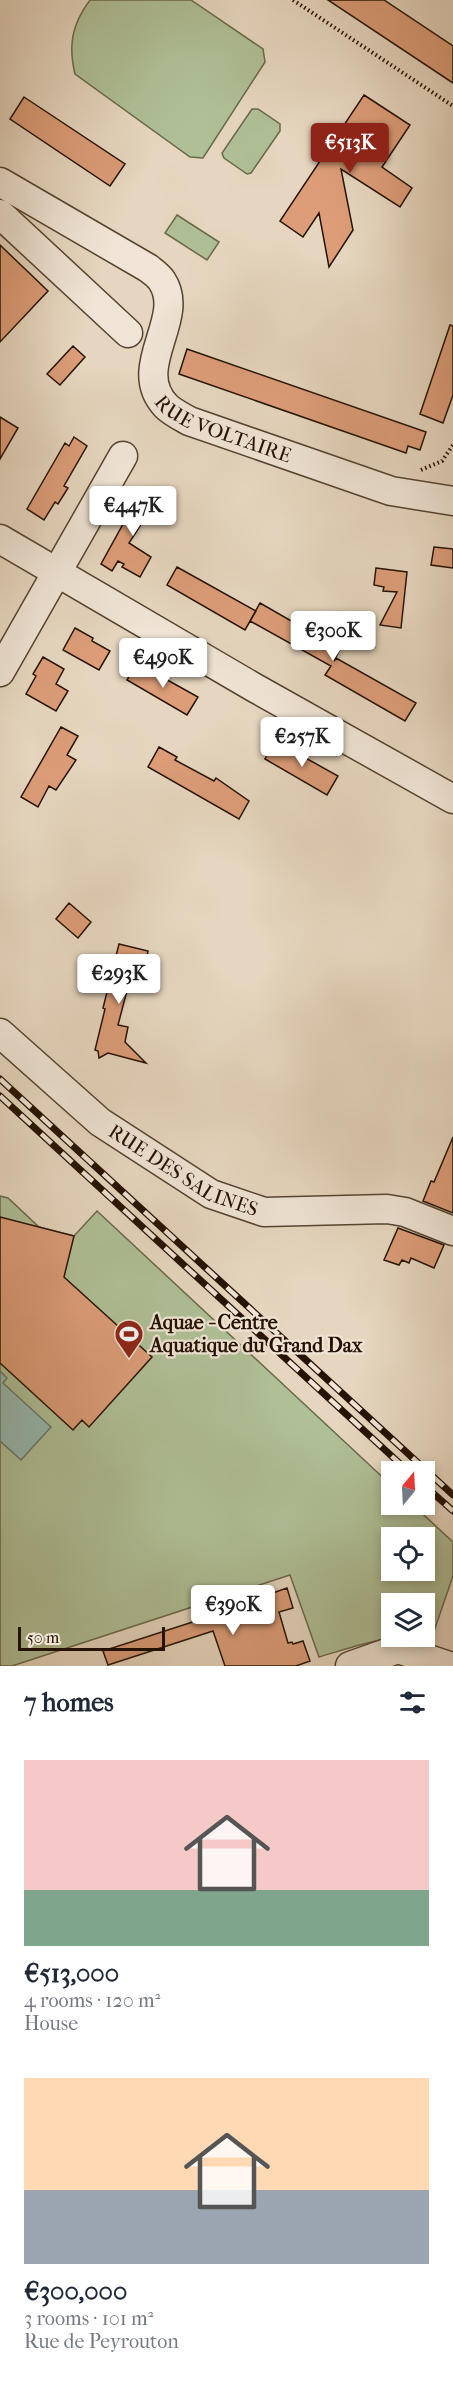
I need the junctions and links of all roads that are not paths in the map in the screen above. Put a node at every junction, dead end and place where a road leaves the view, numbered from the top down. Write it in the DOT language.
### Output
graph roads {
  1 [pos="0,182"];
  2 [pos="0,214"];
  3 [pos="128,333"];
  4 [pos="123,456"];
  5 [pos="453,501"];
  6 [pos="0,539"];
  7 [pos="58,571"];
  8 [pos="0,672"];
  9 [pos="453,799"];
  10 [pos="0,1032"];
  11 [pos="453,1232"];
  12 [pos="350,1666"];
  13 [pos="449,1666"];
  1 -- 5 [label="street, RUE VOLTAIRE"];
  2 -- 3 [label="street"];
  4 -- 7 [label="street"];
  6 -- 7 [label="street"];
  7 -- 8 [label="street"];
  7 -- 9 [label="street"];
  10 -- 11 [label="street, RUE DES SALINES"];
  12 -- 13 [label="street"];
}
